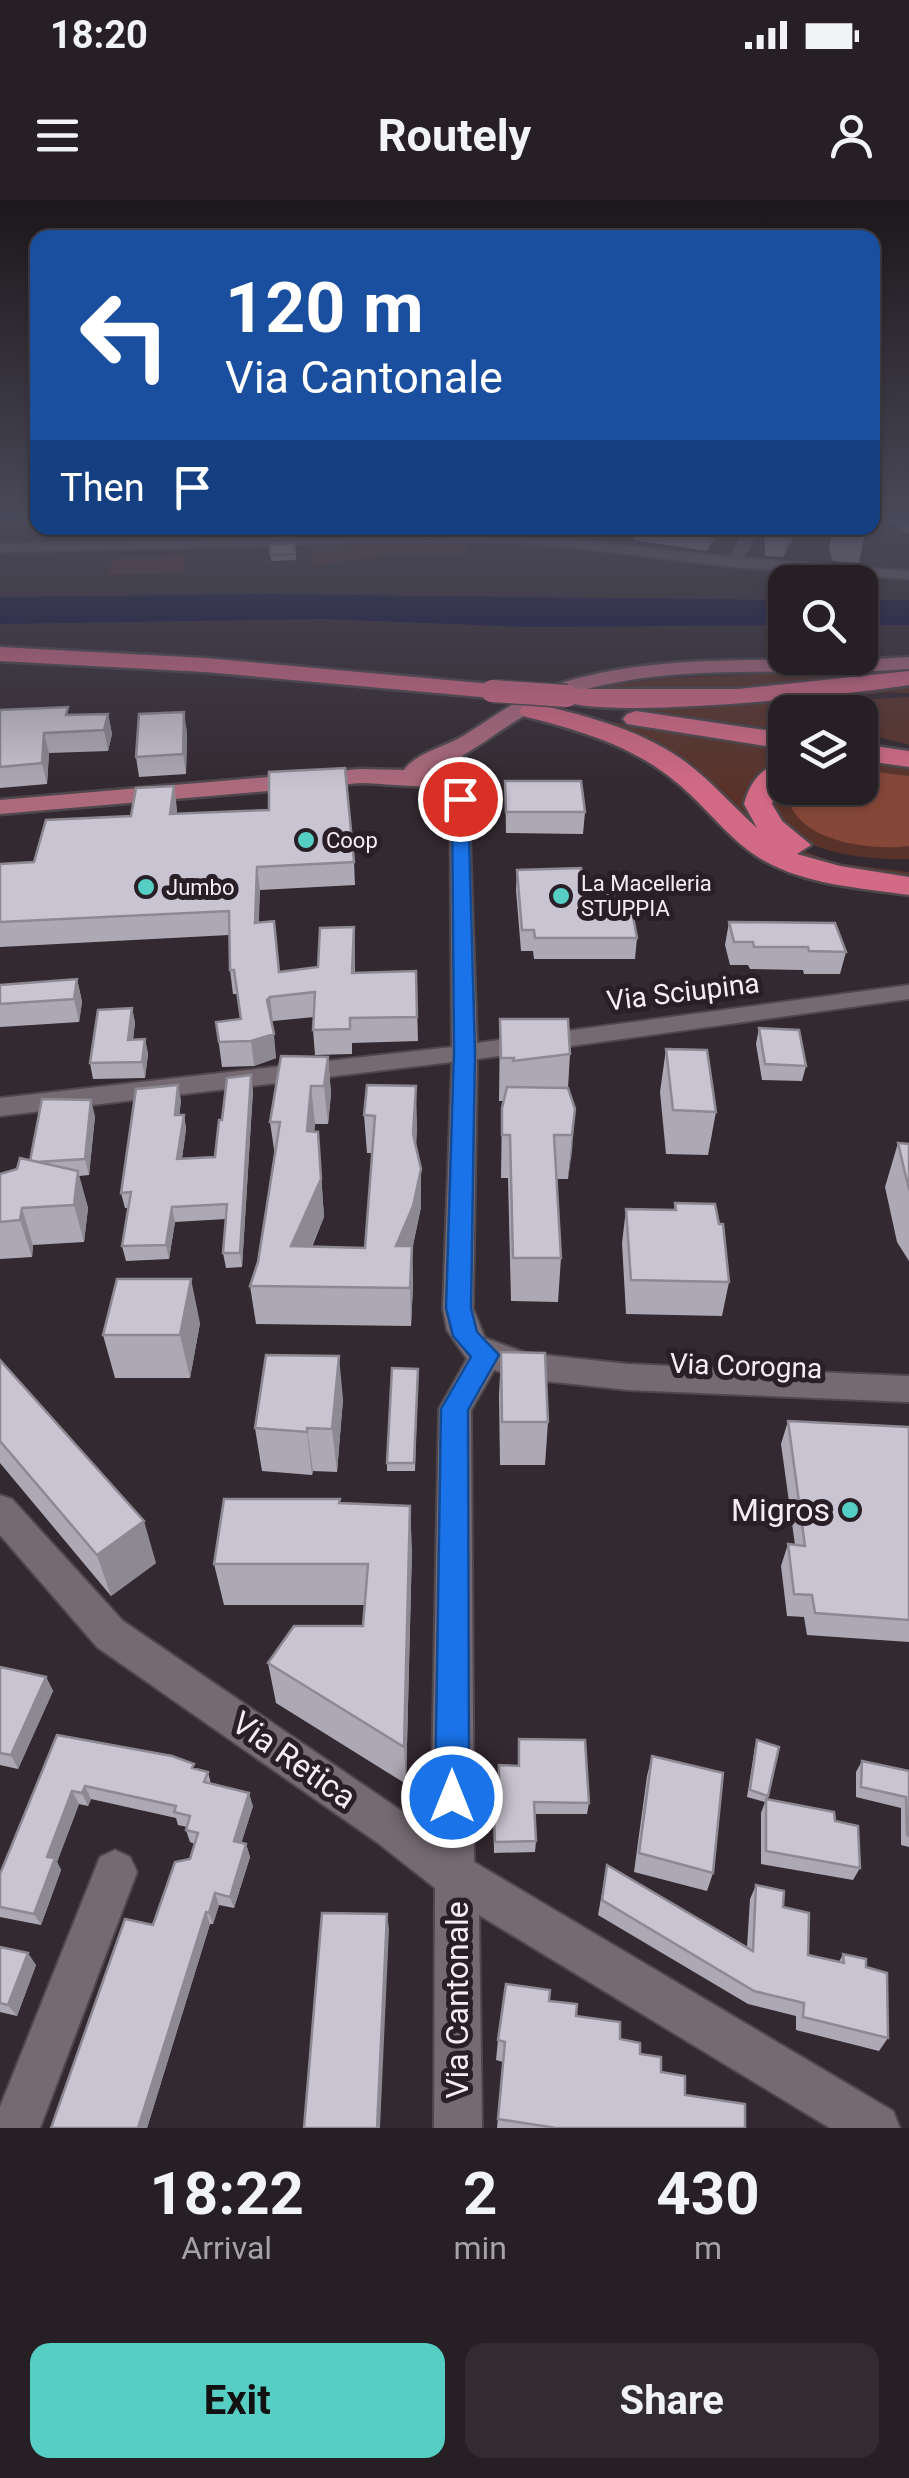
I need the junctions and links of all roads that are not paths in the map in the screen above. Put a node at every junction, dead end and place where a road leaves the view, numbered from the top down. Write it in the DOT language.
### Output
graph roads {
  1 [pos="0,658"];
  2 [pos="909,663"];
  3 [pos="900,681"];
  4 [pos="486,696"];
  5 [pos="549,704"];
  6 [pos="768,736"];
  7 [pos="878,755"];
  8 [pos="909,759"];
  9 [pos="441,775"];
  10 [pos="768,779"];
  11 [pos="0,806"];
  12 [pos="905,872"];
  13 [pos="909,992"];
  14 [pos="465,1052"];
  15 [pos="0,1107"];
  16 [pos="486,1355"];
  17 [pos="583,1370"];
  18 [pos="909,1372"];
  19 [pos="909,1388"];
  20 [pos="0,1510"];
  21 [pos="115,1872"];
  22 [pos="452,1874"];
  23 [pos="16,2128"];
  24 [pos="458,2128"];
  25 [pos="876,2128"];
  1 -- 4 [label="highway"];
  2 -- 9 [label="main road"];
  3 -- 5 [label="highway"];
  4 -- 5 [label="highway"];
  4 -- 5 [label="highway, bridge"];
  5 -- 6 [label="highway"];
  5 -- 12 [label="highway"];
  7 -- 8 [label="highway"];
  9 -- 11 [label="main road"];
  9 -- 14 [label="street"];
  10 -- 12 [label="highway"];
  13 -- 14 [label="street, Via Sciupina"];
  14 -- 15 [label="street, Via Sciupina"];
  14 -- 16 [label="street"];
  16 -- 17 [label="street, Via Corogna"];
  16 -- 22 [label="street, Via Cantonale"];
  17 -- 18 [label="street, Via Corogna"];
  17 -- 19 [label="street, Via Corogna"];
  20 -- 22 [label="street, Via Retica"];
  21 -- 23 [label="street"];
  22 -- 24 [label="street, Via Cantonale"];
  22 -- 25 [label="street, Via Retica"];
}
